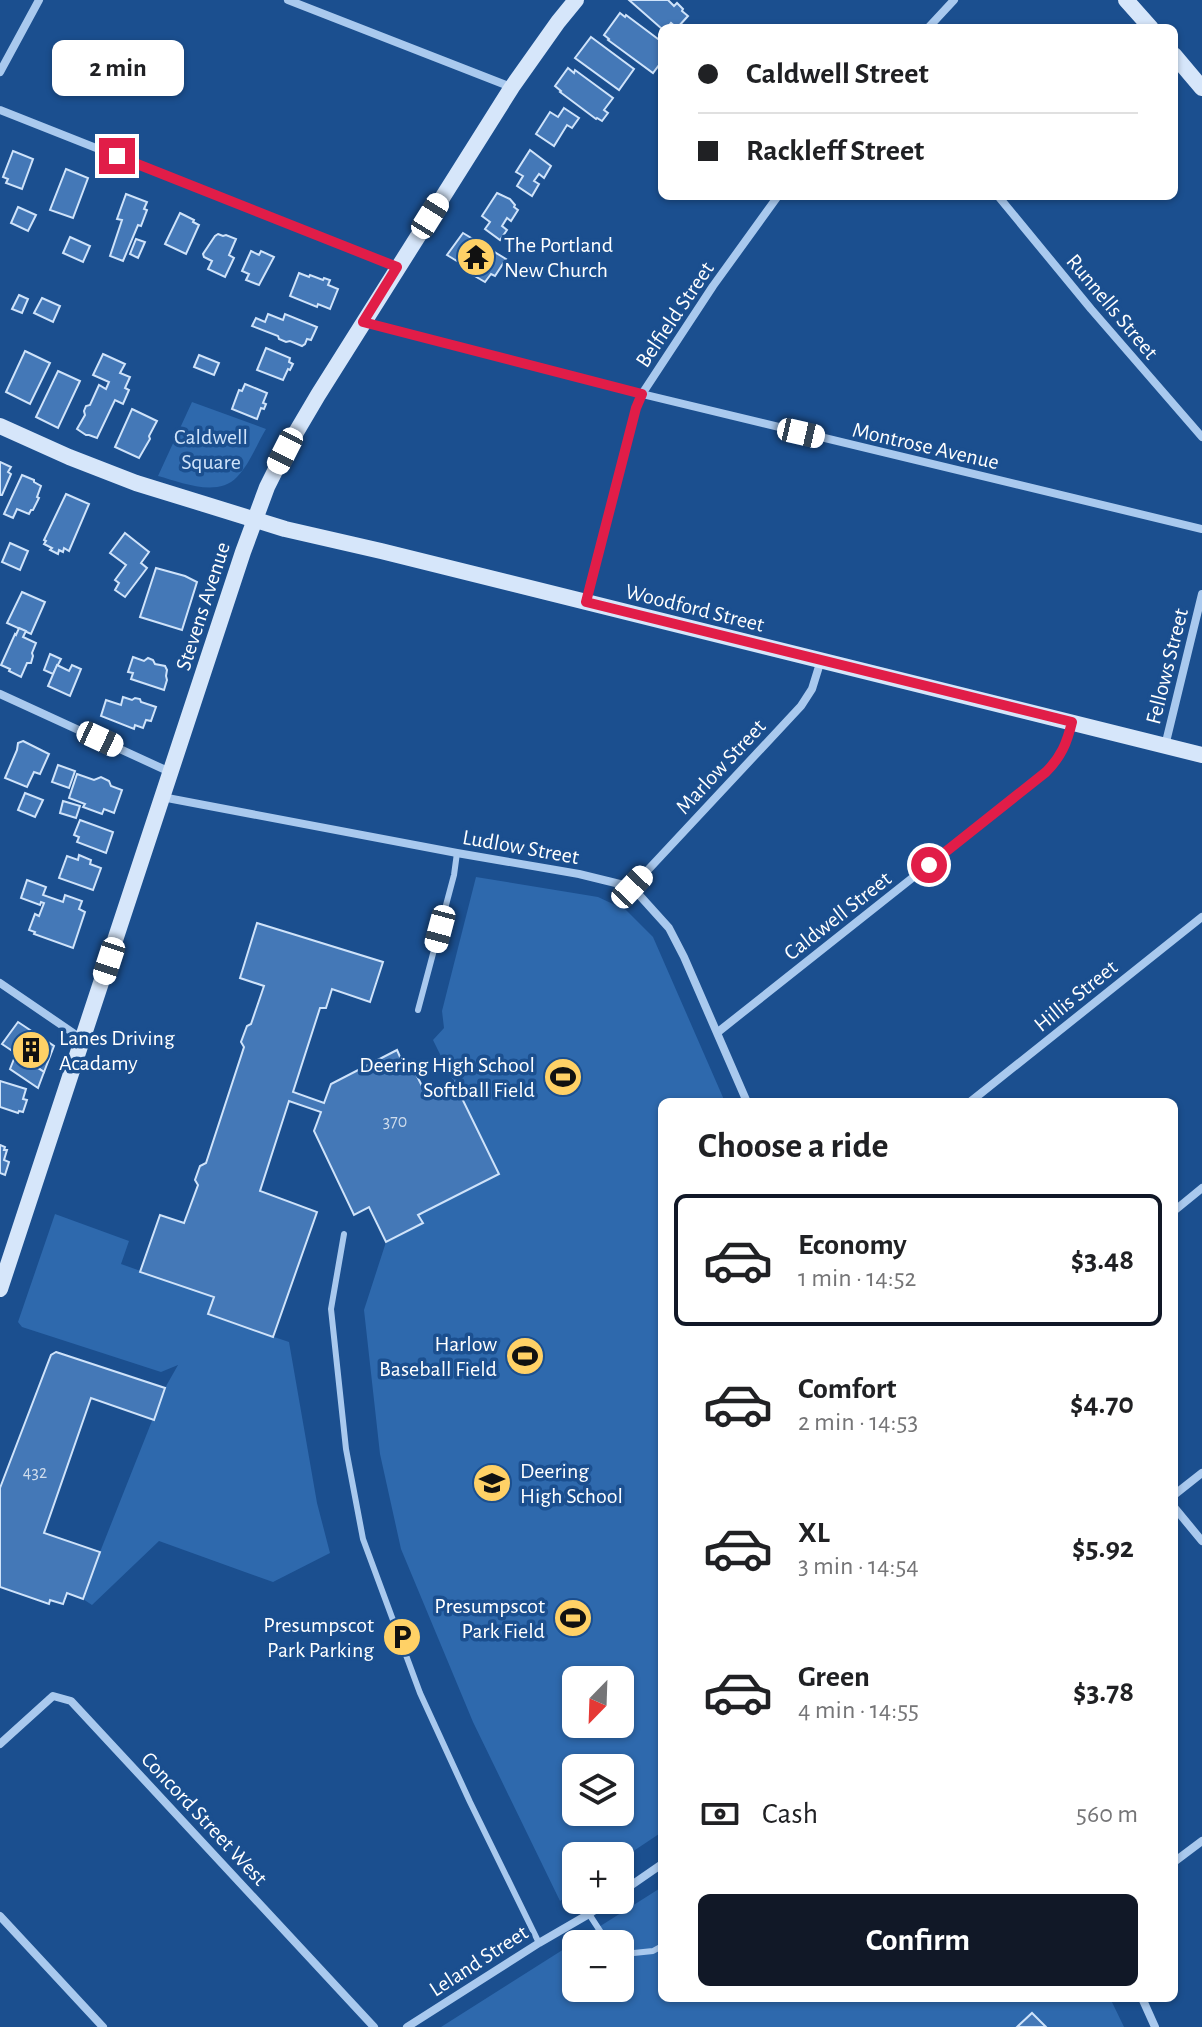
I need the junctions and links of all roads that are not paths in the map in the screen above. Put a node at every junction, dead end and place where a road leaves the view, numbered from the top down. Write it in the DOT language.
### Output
graph roads {
  1 [pos="39,0"];
  2 [pos="288,0"];
  3 [pos="576,0"];
  4 [pos="954,0"];
  5 [pos="1126,0"];
  6 [pos="932,24"];
  7 [pos="1147,24"];
  8 [pos="1178,60"];
  9 [pos="0,72"];
  10 [pos="512,87"];
  11 [pos="1202,88"];
  12 [pos="0,110"];
  13 [pos="775,200"];
  14 [pos="1001,200"];
  15 [pos="397,267"];
  16 [pos="363,322"];
  17 [pos="642,394"];
  18 [pos="0,426"];
  19 [pos="1202,437"];
  20 [pos="255,520"];
  21 [pos="1202,529"];
  22 [pos="1202,594"];
  23 [pos="586,602"];
  24 [pos="821,660"];
  25 [pos="0,694"];
  26 [pos="1072,722"];
  27 [pos="1165,746"];
  28 [pos="1202,755"];
  29 [pos="170,772"];
  30 [pos="162,797"];
  31 [pos="457,853"];
  32 [pos="632,887"];
  33 [pos="1202,917"];
  34 [pos="0,983"];
  35 [pos="418,1010"];
  36 [pos="718,1032"];
  37 [pos="83,1040"];
  38 [pos="745,1098"];
  39 [pos="975,1098"];
  40 [pos="1202,1188"];
  41 [pos="1178,1208"];
  42 [pos="344,1234"];
  43 [pos="4,1265"];
  44 [pos="0,1289"];
  45 [pos="1202,1473"];
  46 [pos="1178,1492"];
  47 [pos="1178,1512"];
  48 [pos="1202,1541"];
  49 [pos="0,1744"];
  50 [pos="1202,1841"];
  51 [pos="1178,1859"];
  52 [pos="658,1867"];
  53 [pos="634,1883"];
  54 [pos="589,1914"];
  55 [pos="0,1916"];
  56 [pos="599,1930"];
  57 [pos="539,1943"];
  58 [pos="658,1948"];
  59 [pos="634,1953"];
  60 [pos="1144,2002"];
  61 [pos="103,2027"];
  62 [pos="374,2027"];
  63 [pos="407,2027"];
  64 [pos="1155,2027"];
  1 -- 9 [label="street"];
  2 -- 10 [label="street"];
  3 -- 10 [label="main road, Stevens Avenue"];
  4 -- 6 [label="street"];
  5 -- 7 [label="main road"];
  8 -- 11 [label="main road"];
  10 -- 15 [label="main road, Stevens Avenue"];
  12 -- 15 [label="street"];
  13 -- 17 [label="street, Belfield Street"];
  14 -- 19 [label="street, Runnells Street"];
  15 -- 16 [label="main road, Stevens Avenue"];
  16 -- 17 [label="street, Montrose Avenue"];
  16 -- 20 [label="main road, Stevens Avenue"];
  17 -- 21 [label="street, Montrose Avenue"];
  17 -- 23 [label="street, Belfield Street"];
  18 -- 20 [label="main road, Woodford Street"];
  20 -- 23 [label="main road, Woodford Street"];
  20 -- 29 [label="main road, Stevens Avenue"];
  22 -- 27 [label="street, Fellows Street"];
  23 -- 24 [label="main road, Woodford Street"];
  24 -- 26 [label="main road, Woodford Street"];
  24 -- 32 [label="street, Marlow Street"];
  25 -- 29 [label="street"];
  26 -- 27 [label="main road, Woodford Street"];
  26 -- 36 [label="street, Caldwell Street"];
  27 -- 28 [label="main road, Woodford Street"];
  29 -- 30 [label="main road, Stevens Avenue"];
  30 -- 31 [label="street, Ludlow Street"];
  30 -- 37 [label="main road, Stevens Avenue"];
  31 -- 32 [label="street, Ludlow Street"];
  31 -- 35 [label="lane"];
  32 -- 36 [label="street"];
  33 -- 39 [label="street, Hillis Street"];
  34 -- 37 [label="street"];
  36 -- 38 [label="street"];
  37 -- 43 [label="main road, Stevens Avenue"];
  40 -- 41 [label="street"];
  42 -- 57 [label="lane"];
  43 -- 44 [label="main road, Stevens Avenue"];
  45 -- 46 [label="street"];
  47 -- 48 [label="street"];
  49 -- 62 [label="street, Concord Street West"];
  50 -- 51 [label="street"];
  52 -- 53 [label="street"];
  54 -- 56 [label="lane"];
  54 -- 57 [label="street, Leland Street"];
  55 -- 61 [label="street"];
  57 -- 63 [label="street, Leland Street"];
  58 -- 59 [label="lane"];
  60 -- 64 [label="street"];
}
